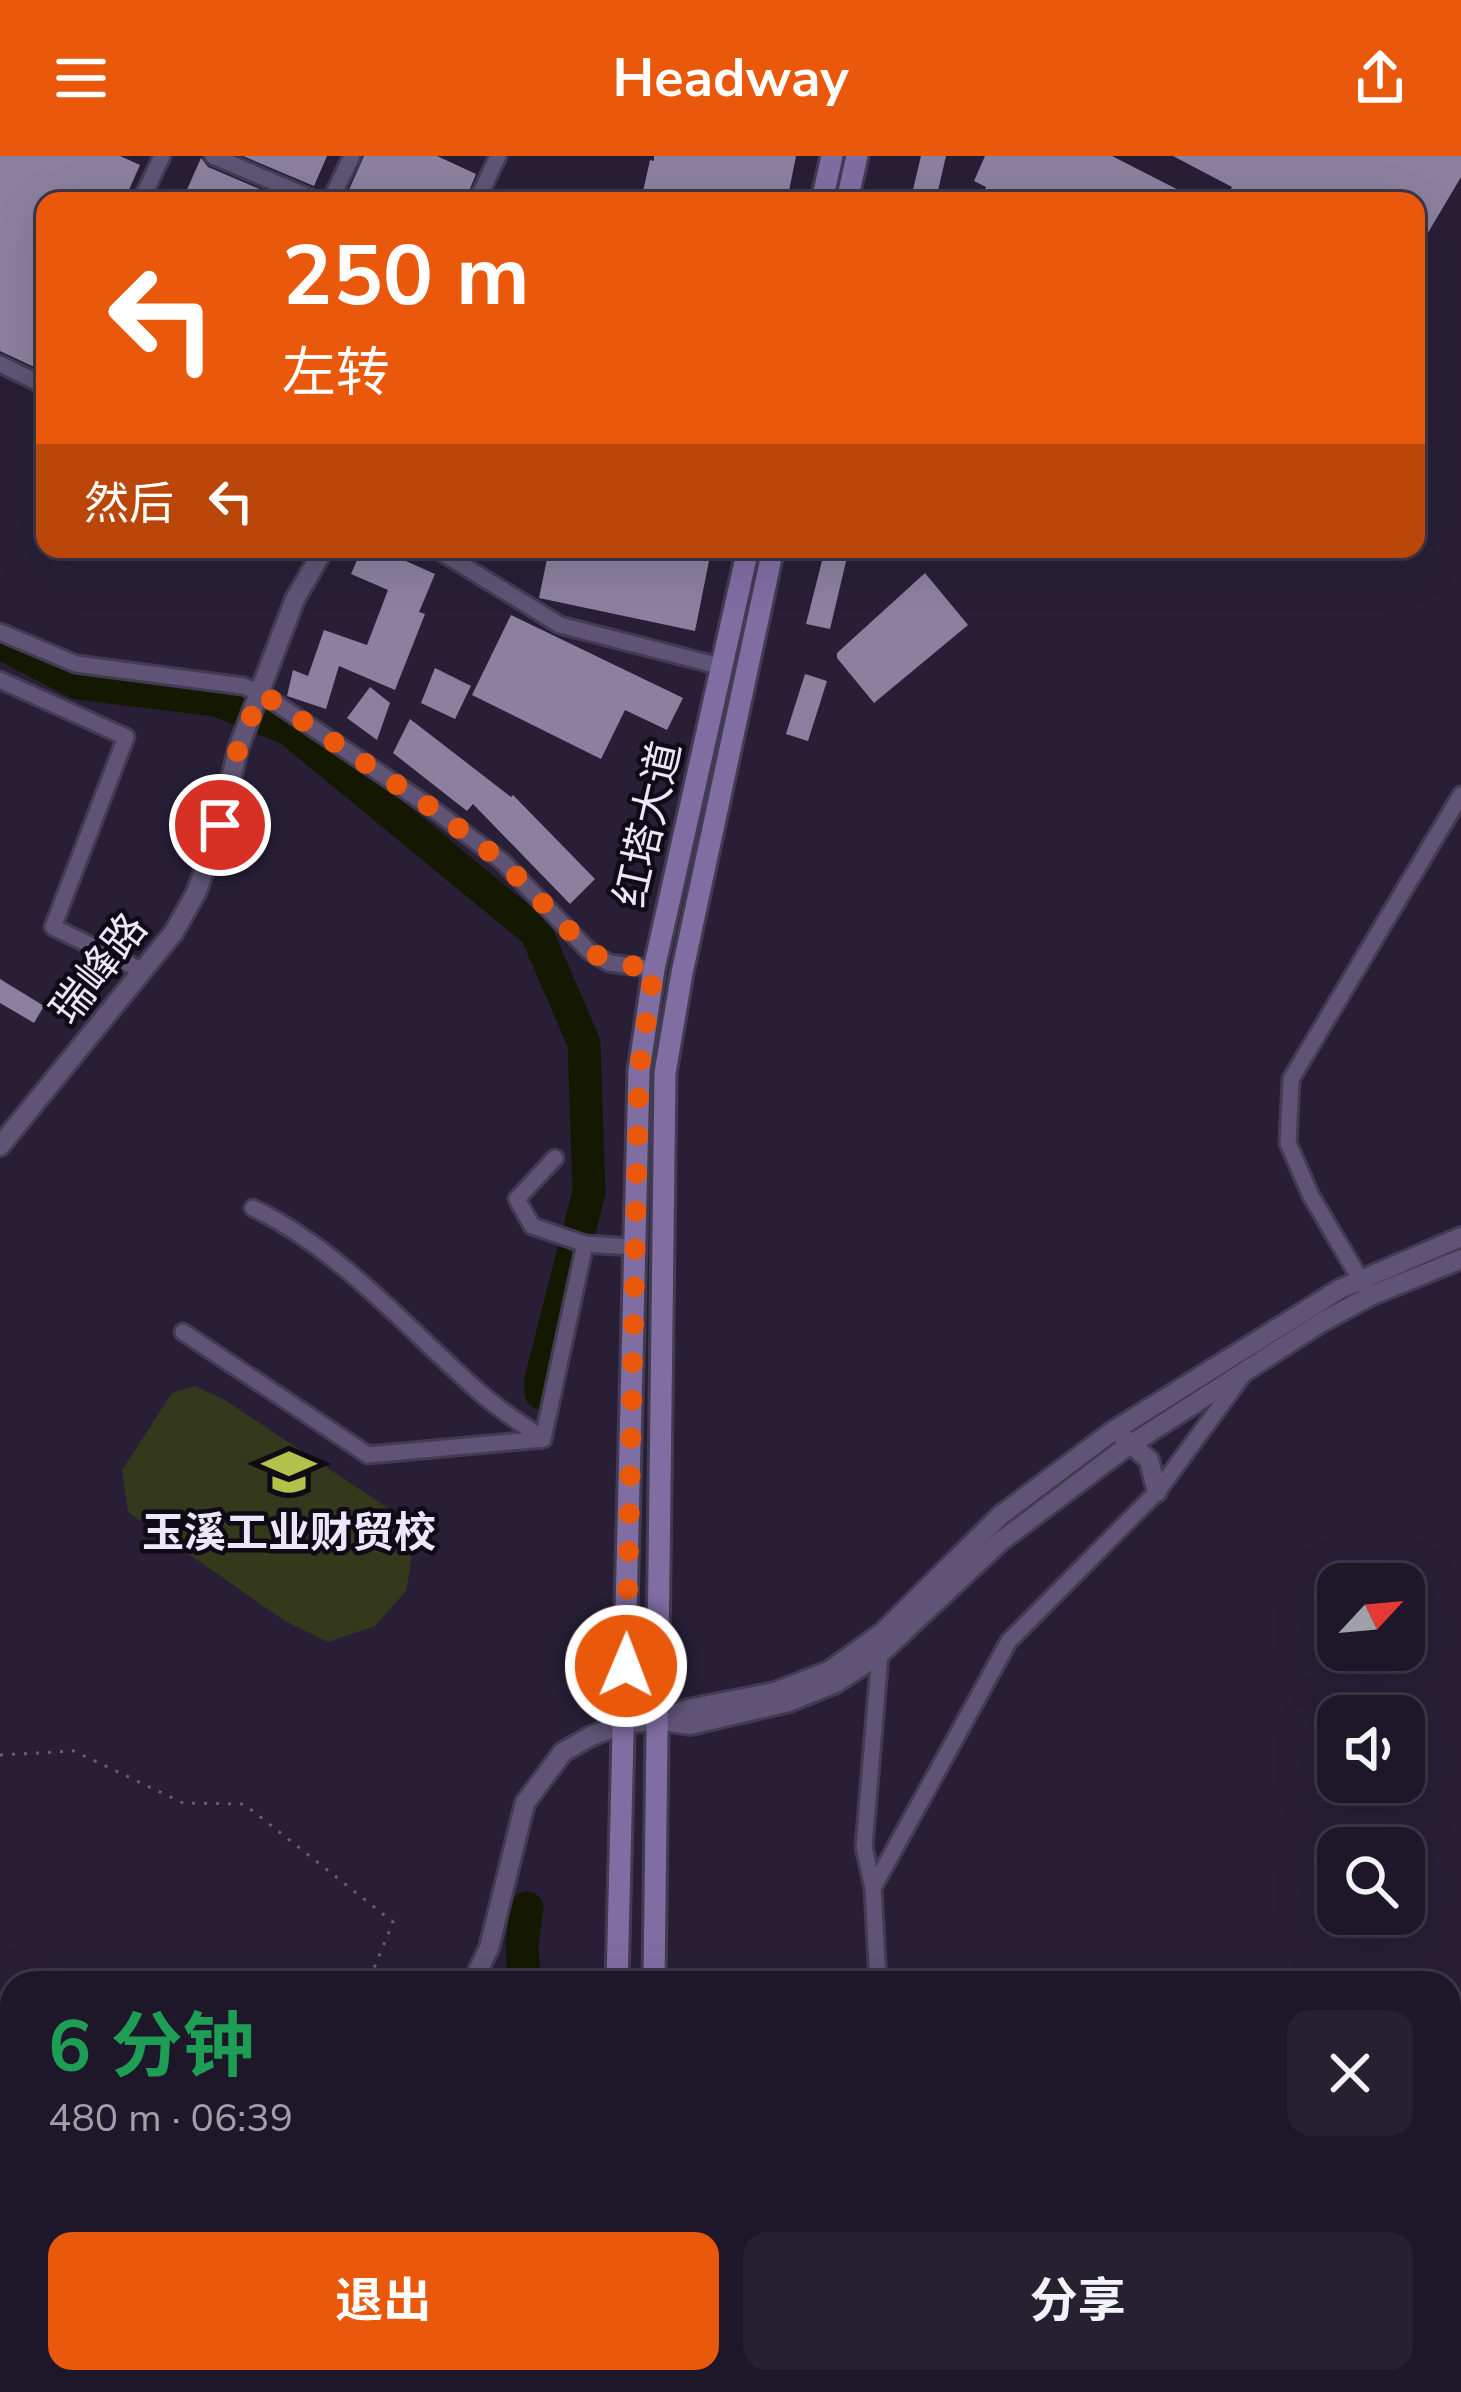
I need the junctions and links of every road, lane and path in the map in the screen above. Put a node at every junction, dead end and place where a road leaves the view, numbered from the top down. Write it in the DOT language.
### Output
graph roads {
  1 [pos="162,156"];
  2 [pos="213,156"];
  3 [pos="352,156"];
  4 [pos="498,156"];
  5 [pos="832,156"];
  6 [pos="857,156"];
  7 [pos="146,192"];
  8 [pos="297,192"];
  9 [pos="334,192"];
  10 [pos="481,192"];
  11 [pos="824,192"];
  12 [pos="849,192"];
  13 [pos="0,364"];
  14 [pos="36,382"];
  15 [pos="319,558"];
  16 [pos="464,558"];
  17 [pos="746,558"];
  18 [pos="771,558"];
  19 [pos="0,632"];
  20 [pos="723,668"];
  21 [pos="0,680"];
  22 [pos="259,696"];
  23 [pos="1461,795"];
  24 [pos="654,969"];
  25 [pos="143,970"];
  26 [pos="0,1146"];
  27 [pos="555,1158"];
  28 [pos="253,1208"];
  29 [pos="1461,1237"];
  30 [pos="583,1244"];
  31 [pos="633,1247"];
  32 [pos="1461,1259"];
  33 [pos="1366,1288"];
  34 [pos="183,1332"];
  35 [pos="1245,1373"];
  36 [pos="1110,1432"];
  37 [pos="543,1438"];
  38 [pos="1133,1443"];
  39 [pos="1157,1492"];
  40 [pos="877,1647"];
  41 [pos="659,1720"];
  42 [pos="623,1724"];
  43 [pos="0,1755"];
  44 [pos="873,1888"];
  45 [pos="373,1971"];
  46 [pos="478,1971"];
  47 [pos="617,1971"];
  48 [pos="653,1971"];
  49 [pos="877,1971"];
  1 -- 7 [label="street"];
  2 -- 8 [label="street"];
  3 -- 9 [label="street"];
  4 -- 10 [label="street"];
  5 -- 11 [label="main road"];
  6 -- 12 [label="main road"];
  13 -- 14 [label="street"];
  15 -- 22 [label="street, 瑞峰路"];
  16 -- 20 [label="street"];
  17 -- 20 [label="main road, 红塔大道"];
  18 -- 41 [label="main road, 红塔大道"];
  19 -- 22 [label="street"];
  20 -- 24 [label="main road, 红塔大道"];
  21 -- 25 [label="street"];
  22 -- 24 [label="street"];
  22 -- 25 [label="street, 瑞峰路"];
  23 -- 33 [label="street"];
  24 -- 31 [label="main road, 红塔大道"];
  25 -- 26 [label="street, 瑞峰路"];
  27 -- 30 [label="street"];
  28 -- 37 [label="street"];
  29 -- 33 [label="street"];
  30 -- 31 [label="street"];
  30 -- 37 [label="street"];
  31 -- 42 [label="main road, 红塔大道"];
  32 -- 33 [label="street"];
  33 -- 35 [label="street"];
  33 -- 36 [label="street"];
  34 -- 37 [label="street"];
  35 -- 38 [label="street"];
  35 -- 39 [label="street"];
  36 -- 38 [label="street"];
  36 -- 40 [label="street"];
  38 -- 39 [label="street"];
  38 -- 40 [label="street"];
  39 -- 44 [label="street"];
  40 -- 41 [label="street"];
  40 -- 44 [label="street"];
  41 -- 42 [label="street"];
  41 -- 48 [label="main road, 红塔大道"];
  42 -- 46 [label="street"];
  42 -- 47 [label="main road, 红塔大道"];
  43 -- 45 [label="path"];
  44 -- 49 [label="street"];
}
